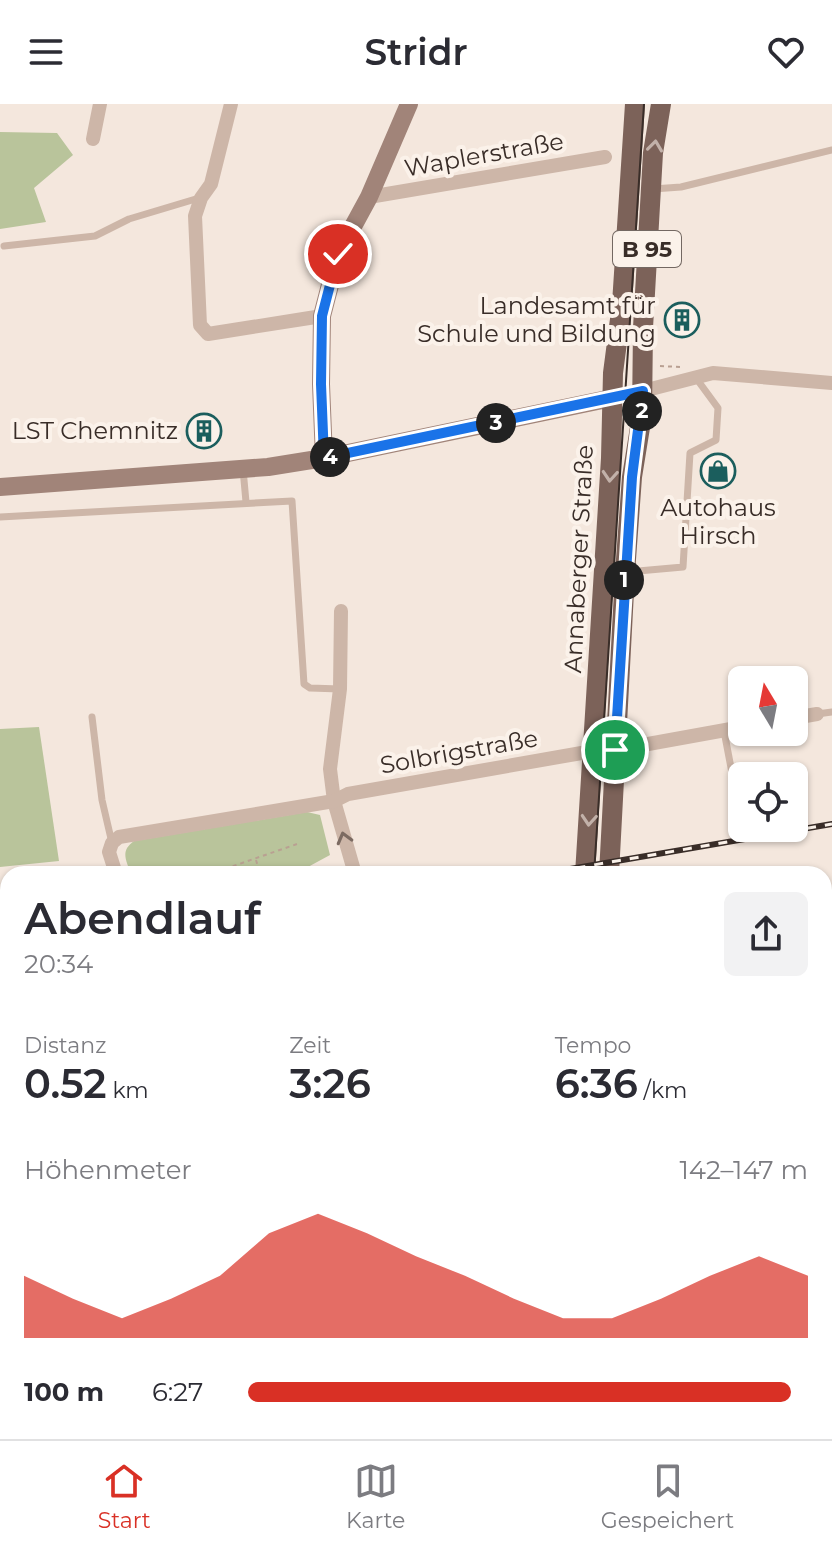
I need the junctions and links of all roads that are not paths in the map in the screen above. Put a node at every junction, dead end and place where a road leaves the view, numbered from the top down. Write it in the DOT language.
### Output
graph roads {
  1 [pos="100,104"];
  2 [pos="231,104"];
  3 [pos="409,104"];
  4 [pos="635,104"];
  5 [pos="661,104"];
  6 [pos="93,139"];
  7 [pos="832,150"];
  8 [pos="605,157"];
  9 [pos="651,190"];
  10 [pos="369,197"];
  11 [pos="201,198"];
  12 [pos="4,246"];
  13 [pos="322,316"];
  14 [pos="691,373"];
  15 [pos="832,383"];
  16 [pos="643,391"];
  17 [pos="612,398"];
  18 [pos="324,458"];
  19 [pos="243,469"];
  20 [pos="0,487"];
  21 [pos="246,502"];
  22 [pos="0,517"];
  23 [pos="625,573"];
  24 [pos="341,611"];
  25 [pos="340,689"];
  26 [pos="92,717"];
  27 [pos="728,729"];
  28 [pos="724,730"];
  29 [pos="615,750"];
  30 [pos="593,751"];
  31 [pos="730,762"];
  32 [pos="334,801"];
  33 [pos="112,843"];
  34 [pos="113,866"];
  35 [pos="353,866"];
  36 [pos="586,866"];
  37 [pos="609,866"];
  38 [pos="832,1201"];
  39 [pos="832,1208"];
  1 -- 6 [label="street"];
  2 -- 11 [label="street"];
  3 -- 10 [label="street"];
  4 -- 17 [label="main road, Annaberger Straße / B 95"];
  9 -- 5 [label="main road, Annaberger Straße / B 95, one-way"];
  7 -- 9 [label="lane"];
  8 -- 10 [label="street, Waplerstraße"];
  9 -- 16 [label="main road, Annaberger Straße / B 95"];
  10 -- 13 [label="street"];
  11 -- 12 [label="lane"];
  11 -- 13 [label="street"];
  13 -- 18 [label="street"];
  14 -- 15 [label="street"];
  14 -- 16 [label="street"];
  14 -- 23 [label="lane"];
  16 -- 17 [label="main road"];
  16 -- 23 [label="main road, Annaberger Straße / B 95"];
  17 -- 18 [label="street"];
  17 -- 30 [label="main road, Annaberger Straße / B 95, one-way"];
  18 -- 19 [label="street"];
  19 -- 20 [label="street"];
  19 -- 21 [label="lane"];
  21 -- 22 [label="lane"];
  21 -- 25 [label="lane"];
  23 -- 29 [label="main road, Annaberger Straße / B 95"];
  24 -- 25 [label="street"];
  25 -- 32 [label="street"];
  26 -- 33 [label="lane"];
  27 -- 28 [label="street"];
  28 -- 29 [label="street"];
  28 -- 31 [label="lane"];
  29 -- 37 [label="main road, Annaberger Straße / B 95"];
  30 -- 32 [label="street, Solbrigstraße"];
  30 -- 36 [label="main road, Annaberger Straße / B 95, one-way"];
  32 -- 33 [label="street, Solbrigstraße"];
  35 -- 32 [label="street, one-way"];
  33 -- 34 [label="street"];
  38 -- 39 [label="street"];
}
